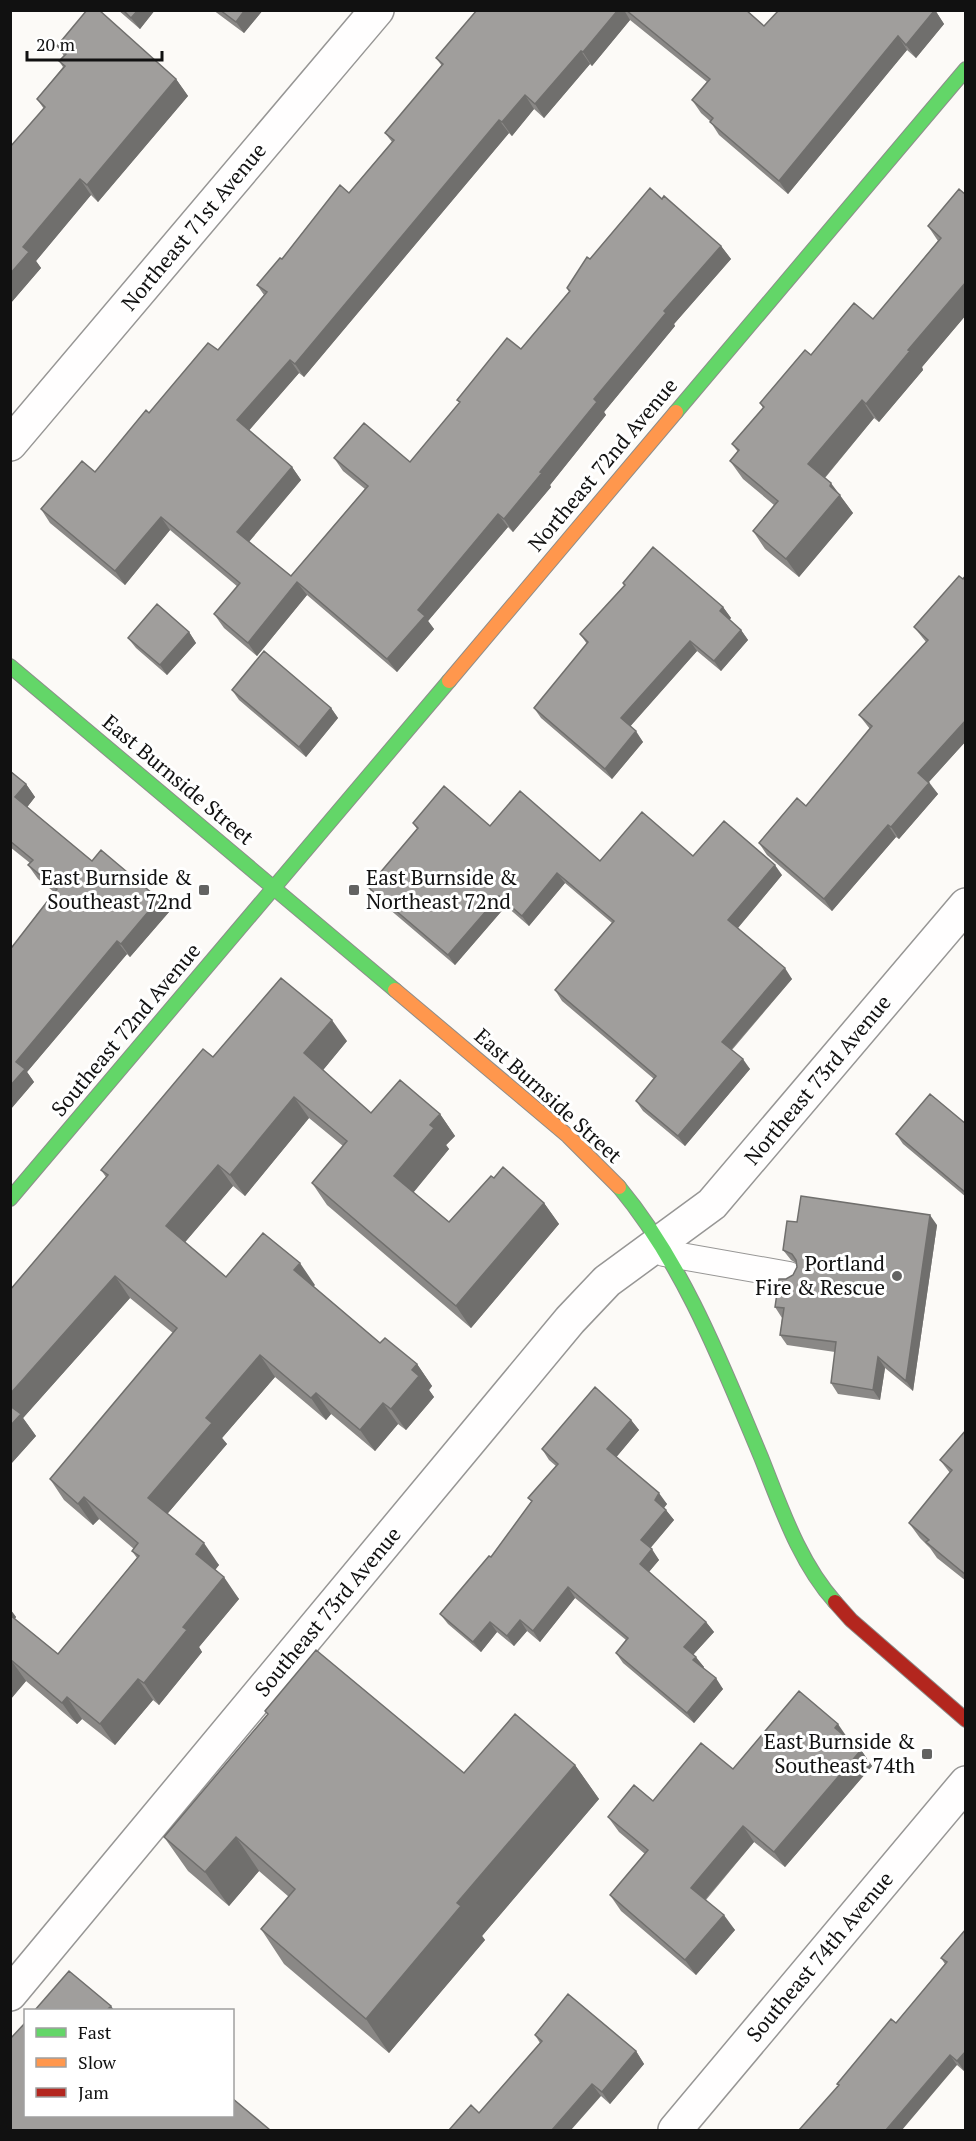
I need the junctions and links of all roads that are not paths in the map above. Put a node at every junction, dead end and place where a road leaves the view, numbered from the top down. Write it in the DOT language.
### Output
graph roads {
  1 [pos="377,10"];
  2 [pos="966,69"];
  3 [pos="10,444"];
  4 [pos="10,666"];
  5 [pos="273,888"];
  6 [pos="966,905"];
  7 [pos="10,1199"];
  8 [pos="662,1249"];
  9 [pos="789,1275"];
  10 [pos="966,1720"];
  11 [pos="966,1783"];
  12 [pos="10,1994"];
  13 [pos="675,2130"];
  1 -- 3 [label="street, Northeast 71st Avenue"];
  2 -- 5 [label="street, Northeast 72nd Avenue"];
  4 -- 5 [label="street, East Burnside Street"];
  5 -- 7 [label="street, Southeast 72nd Avenue"];
  5 -- 8 [label="street, East Burnside Street"];
  6 -- 8 [label="street, Northeast 73rd Avenue"];
  8 -- 9 [label="lane"];
  8 -- 10 [label="street, East Burnside Street"];
  8 -- 12 [label="street, Southeast 73rd Avenue"];
  11 -- 13 [label="street, Southeast 74th Avenue"];
}
